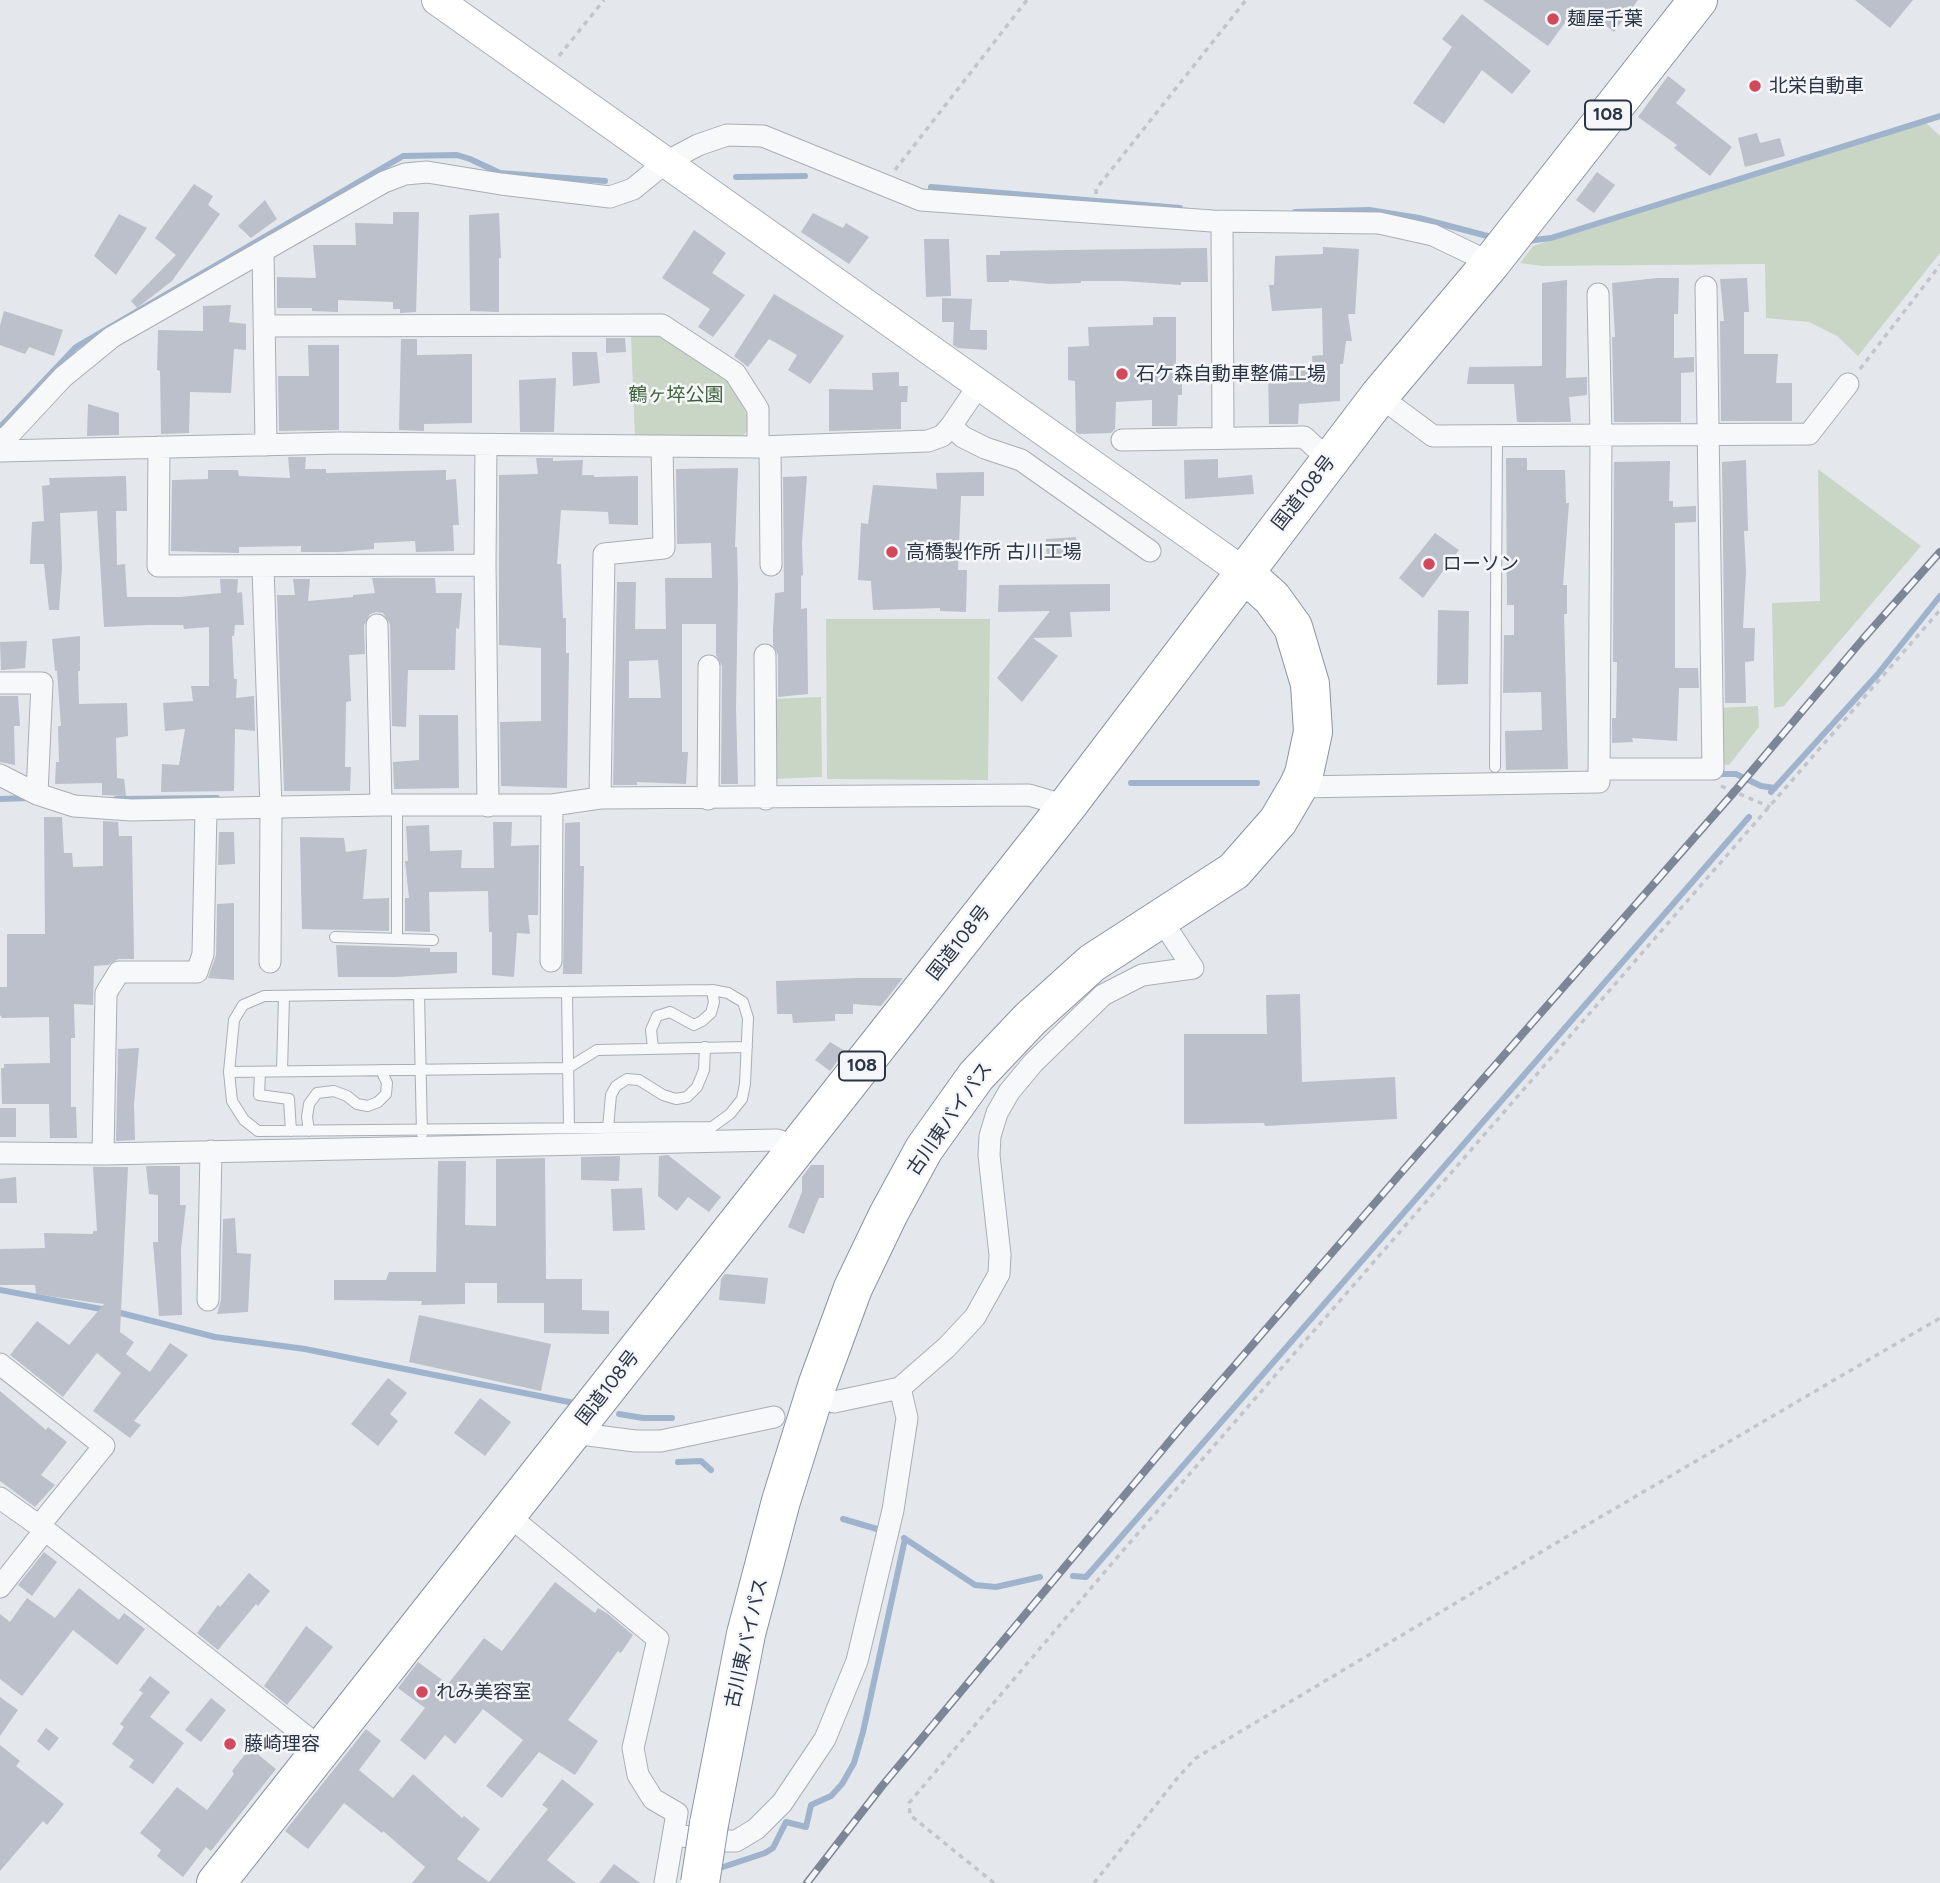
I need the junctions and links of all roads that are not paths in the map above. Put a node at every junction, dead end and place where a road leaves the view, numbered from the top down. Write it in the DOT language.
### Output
graph roads {
  1 [pos="438,0"];
  2 [pos="1698,0"];
  3 [pos="666,162"];
  4 [pos="1222,221"];
  5 [pos="1504,246"];
  6 [pos="263,251"];
  7 [pos="1706,287"];
  8 [pos="1598,294"];
  9 [pos="265,326"];
  10 [pos="1848,384"];
  11 [pos="979,385"];
  12 [pos="1379,396"];
  13 [pos="951,426"];
  14 [pos="1709,435"];
  15 [pos="1497,436"];
  16 [pos="1601,436"];
  17 [pos="1223,437"];
  18 [pos="1122,440"];
  19 [pos="0,441"];
  20 [pos="486,444"];
  21 [pos="266,445"];
  22 [pos="662,446"];
  23 [pos="159,447"];
  24 [pos="764,447"];
  25 [pos="0,451"];
  26 [pos="1329,460"];
  27 [pos="1150,551"];
  28 [pos="485,565"];
  29 [pos="771,565"];
  30 [pos="262,567"];
  31 [pos="1242,572"];
  32 [pos="377,625"];
  33 [pos="765,655"];
  34 [pos="709,666"];
  35 [pos="0,683"];
  36 [pos="1495,766"];
  37 [pos="1601,769"];
  38 [pos="0,775"];
  39 [pos="1298,787"];
  40 [pos="599,788"];
  41 [pos="709,789"];
  42 [pos="766,789"];
  43 [pos="37,794"];
  44 [pos="487,795"];
  45 [pos="270,797"];
  46 [pos="385,798"];
  47 [pos="552,805"];
  48 [pos="1067,806"];
  49 [pos="206,810"];
  50 [pos="1160,918"];
  51 [pos="335,937"];
  52 [pos="397,938"];
  53 [pos="433,940"];
  54 [pos="551,961"];
  55 [pos="270,962"];
  56 [pos="712,990"];
  57 [pos="567,992"];
  58 [pos="419,994"];
  59 [pos="284,996"];
  60 [pos="705,1047"];
  61 [pos="653,1048"];
  62 [pos="747,1048"];
  63 [pos="568,1068"];
  64 [pos="420,1069"];
  65 [pos="381,1070"];
  66 [pos="282,1071"];
  67 [pos="229,1072"];
  68 [pos="260,1072"];
  69 [pos="569,1128"];
  70 [pos="608,1128"];
  71 [pos="291,1131"];
  72 [pos="309,1131"];
  73 [pos="422,1138"];
  74 [pos="798,1147"];
  75 [pos="211,1151"];
  76 [pos="0,1153"];
  77 [pos="103,1154"];
  78 [pos="208,1300"];
  79 [pos="0,1364"];
  80 [pos="900,1388"];
  81 [pos="834,1402"];
  82 [pos="774,1417"];
  83 [pos="573,1433"];
  84 [pos="0,1498"];
  85 [pos="508,1515"];
  86 [pos="42,1528"];
  87 [pos="0,1587"];
  88 [pos="323,1749"];
  89 [pos="691,1829"];
  90 [pos="216,1883"];
  91 [pos="666,1883"];
  92 [pos="700,1883"];
  1 -- 3 [label="street"];
  2 -- 5 [label="highway, 国道108号 / 108"];
  3 -- 4 [label="street"];
  3 -- 6 [label="street"];
  3 -- 11 [label="street"];
  4 -- 5 [label="street"];
  4 -- 17 [label="street"];
  5 -- 12 [label="highway, 国道108号 / 108"];
  6 -- 9 [label="street"];
  6 -- 19 [label="street"];
  7 -- 14 [label="street"];
  8 -- 16 [label="street"];
  9 -- 21 [label="street"];
  9 -- 24 [label="street"];
  10 -- 14 [label="street"];
  11 -- 13 [label="street"];
  11 -- 31 [label="street"];
  12 -- 15 [label="street"];
  12 -- 26 [label="highway, 国道108号 / 108"];
  13 -- 24 [label="street"];
  13 -- 27 [label="street"];
  14 -- 16 [label="street"];
  14 -- 37 [label="street"];
  15 -- 16 [label="street"];
  15 -- 36 [label="lane"];
  16 -- 37 [label="street"];
  17 -- 18 [label="street"];
  17 -- 26 [label="street"];
  20 -- 21 [label="street"];
  20 -- 22 [label="street"];
  20 -- 28 [label="street"];
  21 -- 23 [label="street"];
  22 -- 24 [label="street"];
  22 -- 40 [label="street"];
  23 -- 25 [label="street"];
  23 -- 30 [label="street"];
  24 -- 29 [label="street"];
  26 -- 31 [label="highway, 国道108号 / 108"];
  28 -- 30 [label="street"];
  28 -- 44 [label="street"];
  30 -- 45 [label="street"];
  31 -- 39 [label="highway, 古川東バイパス"];
  31 -- 48 [label="highway, 国道108号 / 108"];
  32 -- 46 [label="street"];
  33 -- 42 [label="street"];
  34 -- 41 [label="street"];
  35 -- 43 [label="street"];
  37 -- 39 [label="street"];
  38 -- 43 [label="street"];
  39 -- 50 [label="highway, 古川東バイパス"];
  40 -- 41 [label="street"];
  40 -- 47 [label="street"];
  41 -- 42 [label="street"];
  42 -- 48 [label="street"];
  43 -- 49 [label="street"];
  44 -- 46 [label="street"];
  44 -- 47 [label="street"];
  45 -- 46 [label="street"];
  45 -- 49 [label="street"];
  45 -- 55 [label="street"];
  46 -- 52 [label="lane"];
  47 -- 54 [label="street"];
  48 -- 74 [label="highway, 国道108号 / 108"];
  49 -- 77 [label="street"];
  50 -- 80 [label="street"];
  50 -- 89 [label="highway, 古川東バイパス"];
  51 -- 52 [label="lane"];
  52 -- 53 [label="lane"];
  56 -- 57 [label="lane"];
  56 -- 61 [label="lane"];
  56 -- 62 [label="lane"];
  57 -- 58 [label="lane"];
  57 -- 63 [label="lane"];
  58 -- 59 [label="lane"];
  58 -- 64 [label="lane"];
  59 -- 66 [label="lane"];
  59 -- 67 [label="lane"];
  60 -- 61 [label="lane"];
  60 -- 62 [label="lane"];
  60 -- 70 [label="lane"];
  61 -- 63 [label="lane"];
  62 -- 70 [label="lane"];
  63 -- 64 [label="lane"];
  63 -- 69 [label="lane"];
  64 -- 65 [label="lane"];
  64 -- 73 [label="lane"];
  65 -- 66 [label="lane"];
  65 -- 72 [label="lane"];
  66 -- 68 [label="lane"];
  67 -- 68 [label="lane"];
  67 -- 71 [label="lane"];
  68 -- 71 [label="lane"];
  69 -- 70 [label="lane"];
  69 -- 73 [label="lane"];
  71 -- 72 [label="lane"];
  72 -- 73 [label="lane"];
  73 -- 74 [label="street"];
  73 -- 75 [label="street"];
  74 -- 83 [label="highway, 国道108号 / 108"];
  75 -- 77 [label="street"];
  75 -- 78 [label="street"];
  76 -- 77 [label="street"];
  79 -- 86 [label="street"];
  80 -- 81 [label="street"];
  80 -- 89 [label="street"];
  82 -- 83 [label="street"];
  83 -- 85 [label="highway, 国道108号 / 108"];
  84 -- 86 [label="street"];
  85 -- 88 [label="highway, 国道108号 / 108"];
  85 -- 89 [label="street"];
  86 -- 87 [label="street"];
  86 -- 88 [label="street"];
  88 -- 90 [label="highway, 国道108号 / 108"];
  89 -- 91 [label="street"];
  89 -- 92 [label="highway, 古川東バイパス, bridge"];
}
